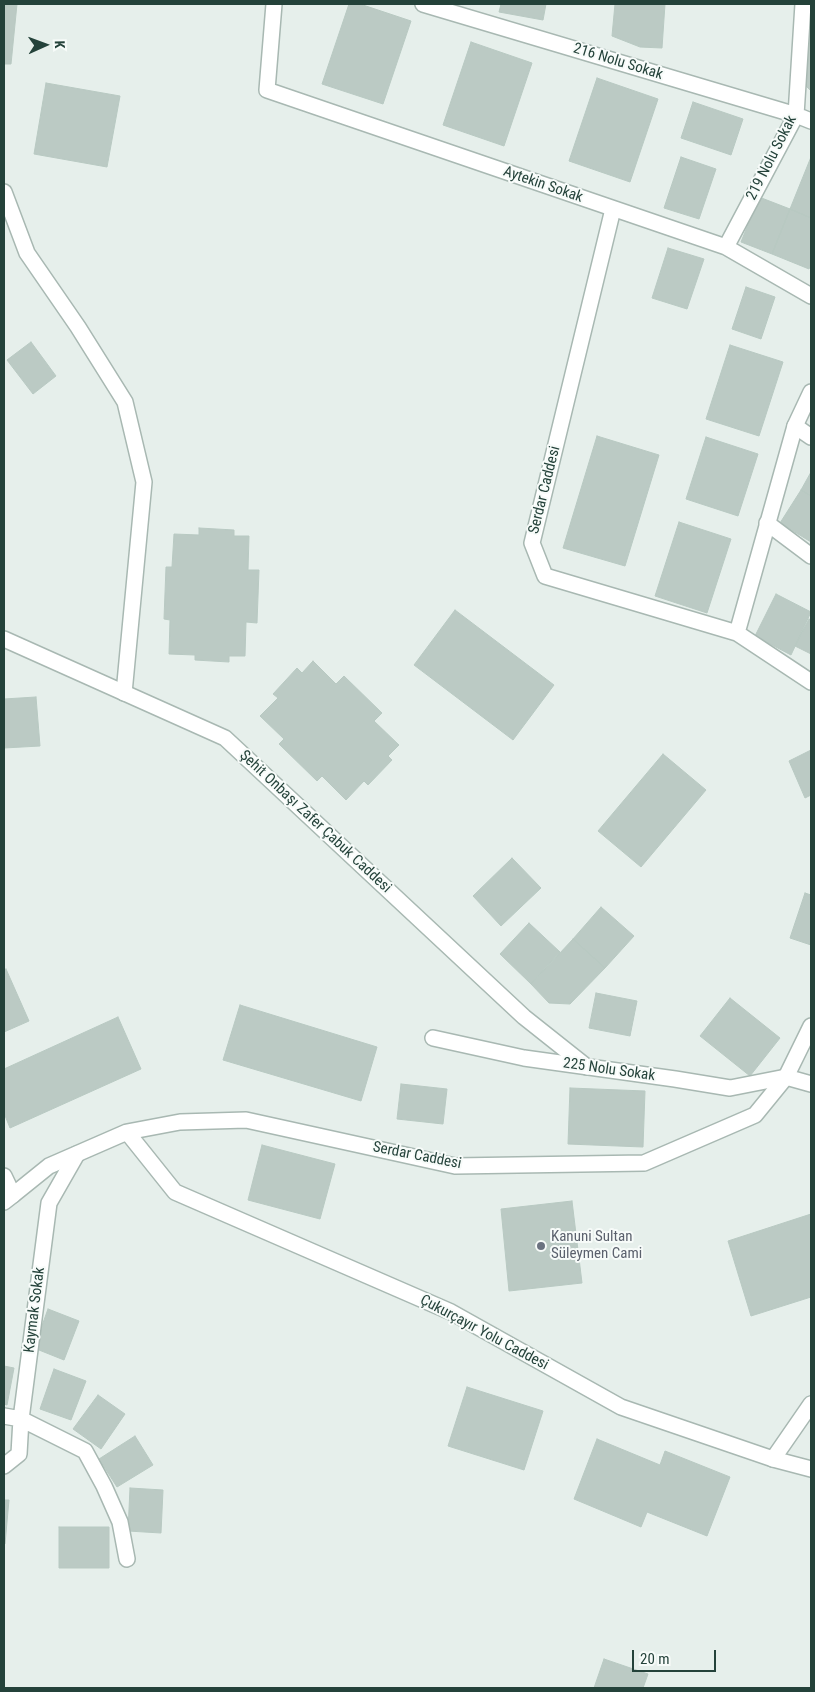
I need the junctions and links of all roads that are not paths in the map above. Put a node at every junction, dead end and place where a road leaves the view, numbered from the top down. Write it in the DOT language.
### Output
graph roads {
  1 [pos="274,4"];
  2 [pos="423,4"];
  3 [pos="802,4"];
  4 [pos="796,115"];
  5 [pos="811,122"];
  6 [pos="4,192"];
  7 [pos="613,209"];
  8 [pos="726,247"];
  9 [pos="811,296"];
  10 [pos="811,392"];
  11 [pos="795,426"];
  12 [pos="811,437"];
  13 [pos="767,523"];
  14 [pos="811,556"];
  15 [pos="737,633"];
  16 [pos="4,639"];
  17 [pos="811,682"];
  18 [pos="124,693"];
  19 [pos="811,1026"];
  20 [pos="433,1038"];
  21 [pos="587,1067"];
  22 [pos="786,1077"];
  23 [pos="811,1084"];
  24 [pos="127,1132"];
  25 [pos="77,1154"];
  26 [pos="4,1176"];
  27 [pos="8,1199"];
  28 [pos="811,1404"];
  29 [pos="4,1416"];
  30 [pos="21,1419"];
  31 [pos="773,1459"];
  32 [pos="4,1466"];
  33 [pos="811,1469"];
  34 [pos="127,1559"];
  1 -- 7 [label="street, Aytekin Sokak"];
  2 -- 4 [label="street, 216 Nolu Sokak"];
  3 -- 4 [label="street, 219 Nolu Sokak"];
  4 -- 5 [label="street, 216 Nolu Sokak"];
  4 -- 8 [label="street, 219 Nolu Sokak"];
  6 -- 18 [label="street"];
  7 -- 8 [label="street, Aytekin Sokak"];
  7 -- 15 [label="street, Serdar Caddesi"];
  8 -- 9 [label="street, Aytekin Sokak"];
  10 -- 11 [label="street"];
  11 -- 12 [label="street"];
  11 -- 13 [label="street"];
  13 -- 14 [label="street"];
  13 -- 15 [label="street"];
  15 -- 17 [label="street, Serdar Caddesi"];
  16 -- 18 [label="street, Şehit Onbaşı Zafer Çabuk Caddesi"];
  18 -- 21 [label="street, Şehit Onbaşı Zafer Çabuk Caddesi"];
  19 -- 22 [label="street, Serdar Caddesi"];
  20 -- 21 [label="street, 225 Nolu Sokak"];
  21 -- 22 [label="street, 225 Nolu Sokak"];
  22 -- 23 [label="street"];
  22 -- 24 [label="street, Serdar Caddesi"];
  24 -- 25 [label="street, Serdar Caddesi"];
  24 -- 31 [label="street, Çukurçayır Yolu Caddesi"];
  25 -- 27 [label="street, Serdar Caddesi"];
  25 -- 30 [label="street, Kaymak Sokak"];
  26 -- 27 [label="street"];
  28 -- 31 [label="street"];
  29 -- 30 [label="street"];
  30 -- 32 [label="street, Kaymak Sokak"];
  30 -- 34 [label="street"];
  31 -- 33 [label="street, Çukurçayır Yolu Caddesi"];
}
